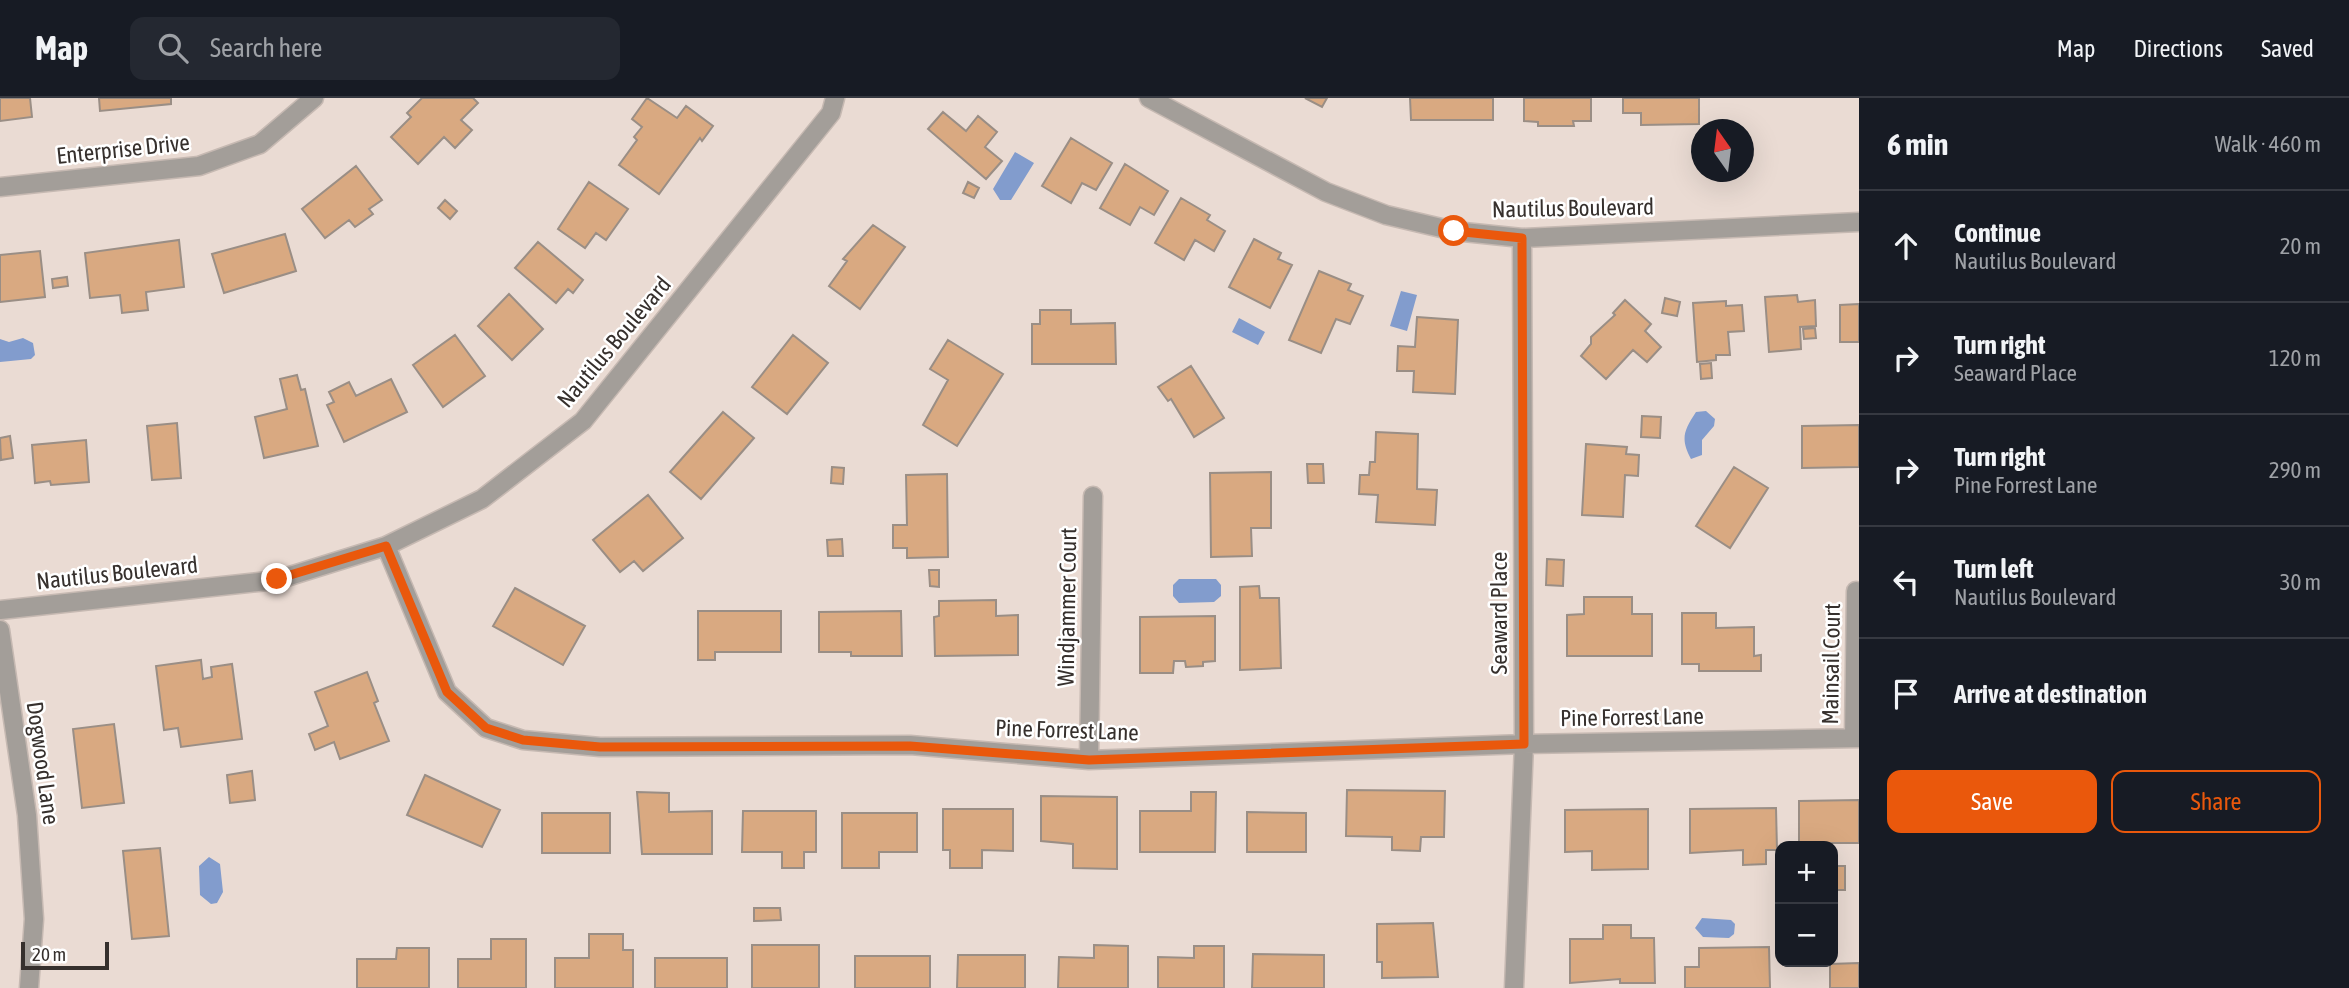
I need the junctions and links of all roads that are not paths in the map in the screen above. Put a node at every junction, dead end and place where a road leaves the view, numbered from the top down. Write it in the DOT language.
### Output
graph roads {
  1 [pos="314,98"];
  2 [pos="835,98"];
  3 [pos="1149,98"];
  4 [pos="0,187"];
  5 [pos="1859,222"];
  6 [pos="1522,238"];
  7 [pos="1093,496"];
  8 [pos="386,546"];
  9 [pos="1856,592"];
  10 [pos="0,610"];
  11 [pos="0,630"];
  12 [pos="1857,738"];
  13 [pos="1524,744"];
  14 [pos="1089,760"];
  15 [pos="29,988"];
  16 [pos="1514,988"];
  1 -- 4 [label="street, Enterprise Drive"];
  2 -- 8 [label="street, Nautilus Boulevard"];
  3 -- 6 [label="street, Nautilus Boulevard"];
  5 -- 6 [label="street, Nautilus Boulevard"];
  6 -- 13 [label="street, Seaward Place"];
  7 -- 14 [label="street, Windjammer Court"];
  8 -- 10 [label="street, Nautilus Boulevard"];
  8 -- 14 [label="street, Pine Forrest Lane"];
  9 -- 12 [label="street, Mainsail Court"];
  11 -- 15 [label="street, Dogwood Lane"];
  12 -- 13 [label="street, Pine Forrest Lane"];
  13 -- 14 [label="street, Pine Forrest Lane"];
  13 -- 16 [label="street, Seaward Place"];
}
